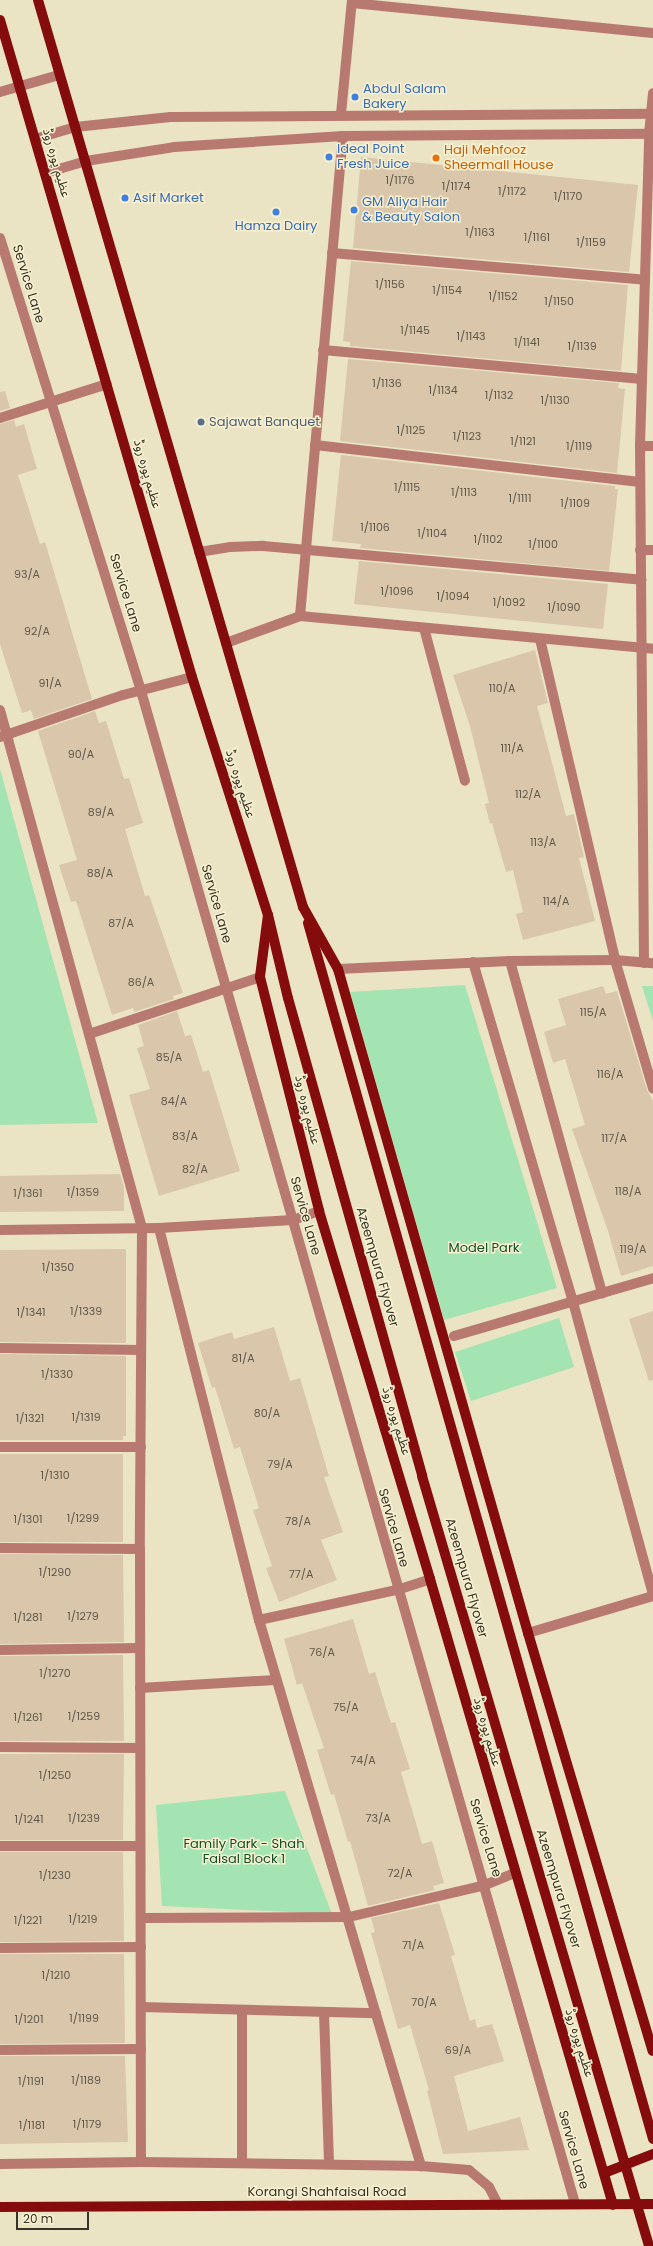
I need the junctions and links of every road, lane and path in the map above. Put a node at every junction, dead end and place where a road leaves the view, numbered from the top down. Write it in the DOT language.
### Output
graph roads {
  1 [pos="38,0"];
  2 [pos="352,1"];
  3 [pos="0,20"];
  4 [pos="653,33"];
  5 [pos="60,76"];
  6 [pos="19,87"];
  7 [pos="0,92"];
  8 [pos="653,93"];
  9 [pos="341,114"];
  10 [pos="652,114"];
  11 [pos="75,127"];
  12 [pos="651,134"];
  13 [pos="343,136"];
  14 [pos="35,139"];
  15 [pos="86,161"];
  16 [pos="45,173"];
  17 [pos="0,238"];
  18 [pos="332,253"];
  19 [pos="644,280"];
  20 [pos="648,341"];
  21 [pos="323,350"];
  22 [pos="642,379"];
  23 [pos="107,384"];
  24 [pos="51,401"];
  25 [pos="0,418"];
  26 [pos="315,445"];
  27 [pos="640,446"];
  28 [pos="653,446"];
  29 [pos="640,482"];
  30 [pos="640,550"];
  31 [pos="653,550"];
  32 [pos="306,551"];
  33 [pos="199,552"];
  34 [pos="641,580"];
  35 [pos="300,616"];
  36 [pos="424,628"];
  37 [pos="540,639"];
  38 [pos="226,643"];
  39 [pos="641,649"];
  40 [pos="653,649"];
  41 [pos="192,677"];
  42 [pos="141,691"];
  43 [pos="0,710"];
  44 [pos="4,736"];
  45 [pos="642,750"];
  46 [pos="653,750"];
  47 [pos="465,781"];
  48 [pos="648,850"];
  49 [pos="304,907"];
  50 [pos="268,915"];
  51 [pos="615,960"];
  52 [pos="510,961"];
  53 [pos="473,962"];
  54 [pos="648,963"];
  55 [pos="338,969"];
  56 [pos="260,977"];
  57 [pos="225,987"];
  58 [pos="89,1034"];
  59 [pos="653,1088"];
  60 [pos="319,1211"];
  61 [pos="293,1220"];
  62 [pos="142,1228"];
  63 [pos="159,1228"];
  64 [pos="0,1230"];
  65 [pos="653,1278"];
  66 [pos="602,1293"];
  67 [pos="573,1302"];
  68 [pos="454,1336"];
  69 [pos="0,1348"];
  70 [pos="141,1350"];
  71 [pos="0,1446"];
  72 [pos="141,1447"];
  73 [pos="0,1548"];
  74 [pos="140,1549"];
  75 [pos="430,1579"];
  76 [pos="398,1590"];
  77 [pos="653,1595"];
  78 [pos="259,1620"];
  79 [pos="528,1633"];
  80 [pos="140,1648"];
  81 [pos="0,1650"];
  82 [pos="276,1680"];
  83 [pos="140,1688"];
  84 [pos="0,1746"];
  85 [pos="140,1748"];
  86 [pos="0,1846"];
  87 [pos="140,1846"];
  88 [pos="515,1874"];
  89 [pos="485,1885"];
  90 [pos="141,1918"];
  91 [pos="349,1918"];
  92 [pos="141,1947"];
  93 [pos="0,1948"];
  94 [pos="141,2007"];
  95 [pos="242,2010"];
  96 [pos="324,2012"];
  97 [pos="376,2013"];
  98 [pos="0,2050"];
  99 [pos="141,2050"];
  100 [pos="653,2051"];
  101 [pos="653,2138"];
  102 [pos="653,2154"];
  103 [pos="141,2162"];
  104 [pos="242,2163"];
  105 [pos="0,2164"];
  106 [pos="329,2164"];
  107 [pos="421,2166"];
  108 [pos="604,2173"];
  109 [pos="575,2204"];
  110 [pos="653,2204"];
  111 [pos="498,2205"];
  112 [pos="613,2205"];
  113 [pos="0,2207"];
  114 [pos="649,2246"];
  1 -- 5 [label="main road, عظیم پورہ روڈ"];
  2 -- 4 [label="street"];
  2 -- 9 [label="street"];
  3 -- 6 [label="main road, عظیم پورہ روڈ"];
  5 -- 6 [label="street"];
  5 -- 11 [label="main road, عظیم پورہ روڈ"];
  6 -- 7 [label="street"];
  6 -- 14 [label="main road, عظیم پورہ روڈ"];
  8 -- 10 [label="street"];
  9 -- 10 [label="street"];
  9 -- 11 [label="street"];
  10 -- 12 [label="street"];
  11 -- 14 [label="street"];
  11 -- 15 [label="main road, عظیم پورہ روڈ"];
  12 -- 13 [label="street"];
  12 -- 19 [label="street"];
  13 -- 15 [label="street"];
  13 -- 18 [label="street"];
  14 -- 16 [label="main road, عظیم پورہ روڈ"];
  15 -- 16 [label="street"];
  15 -- 33 [label="main road, عظیم پورہ روڈ"];
  16 -- 23 [label="main road, عظیم پورہ روڈ"];
  17 -- 24 [label="street, Service Lane"];
  18 -- 19 [label="street"];
  18 -- 21 [label="street"];
  19 -- 20 [label="street"];
  20 -- 22 [label="street"];
  21 -- 22 [label="street"];
  21 -- 26 [label="street"];
  22 -- 27 [label="street"];
  23 -- 24 [label="street"];
  23 -- 41 [label="main road, عظیم پورہ روڈ"];
  24 -- 25 [label="street"];
  24 -- 42 [label="street, Service Lane"];
  26 -- 29 [label="street"];
  26 -- 32 [label="street"];
  27 -- 28 [label="street"];
  27 -- 29 [label="street"];
  29 -- 30 [label="street"];
  30 -- 31 [label="street"];
  30 -- 34 [label="street"];
  32 -- 33 [label="street"];
  32 -- 34 [label="street"];
  32 -- 35 [label="street"];
  33 -- 38 [label="main road, عظیم پورہ روڈ"];
  34 -- 39 [label="street"];
  35 -- 36 [label="street"];
  35 -- 38 [label="street"];
  36 -- 37 [label="street"];
  36 -- 47 [label="street"];
  37 -- 39 [label="street"];
  37 -- 51 [label="street"];
  38 -- 49 [label="main road, عظیم پورہ روڈ"];
  39 -- 40 [label="street"];
  39 -- 45 [label="street"];
  41 -- 42 [label="street"];
  41 -- 50 [label="main road, عظیم پورہ روڈ"];
  42 -- 44 [label="street"];
  42 -- 57 [label="street, Service Lane"];
  43 -- 44 [label="street"];
  44 -- 58 [label="street"];
  45 -- 46 [label="street"];
  45 -- 48 [label="street"];
  48 -- 54 [label="street"];
  49 -- 55 [label="main road, عظیم پورہ روڈ"];
  49 -- 101 [label="main road, Azeempura Flyover"];
  50 -- 56 [label="main road, عظیم پورہ روڈ"];
  50 -- 114 [label="main road, Azeempura Flyover, bridge"];
  51 -- 52 [label="street"];
  51 -- 54 [label="street"];
  51 -- 59 [label="street"];
  52 -- 53 [label="street"];
  52 -- 66 [label="street"];
  53 -- 55 [label="street"];
  53 -- 67 [label="street"];
  55 -- 79 [label="main road, عظیم پورہ روڈ"];
  56 -- 57 [label="street"];
  56 -- 60 [label="main road, عظیم پورہ روڈ"];
  57 -- 58 [label="street"];
  57 -- 61 [label="street, Service Lane"];
  58 -- 62 [label="street"];
  60 -- 61 [label="street"];
  60 -- 75 [label="main road, عظیم پورہ روڈ"];
  61 -- 63 [label="street"];
  61 -- 76 [label="street, Service Lane"];
  62 -- 63 [label="street"];
  62 -- 64 [label="street"];
  62 -- 70 [label="street"];
  63 -- 78 [label="street"];
  65 -- 66 [label="street"];
  66 -- 67 [label="street"];
  67 -- 68 [label="street"];
  67 -- 77 [label="street"];
  69 -- 70 [label="street"];
  70 -- 72 [label="street"];
  71 -- 72 [label="street"];
  72 -- 74 [label="street"];
  73 -- 74 [label="street"];
  74 -- 80 [label="street"];
  75 -- 76 [label="street"];
  75 -- 88 [label="main road, عظیم پورہ روڈ"];
  76 -- 78 [label="street"];
  76 -- 89 [label="street, Service Lane"];
  77 -- 79 [label="street"];
  78 -- 82 [label="street"];
  79 -- 100 [label="main road, عظیم پورہ روڈ"];
  80 -- 81 [label="street"];
  80 -- 83 [label="street"];
  82 -- 83 [label="street"];
  82 -- 91 [label="street"];
  83 -- 85 [label="street"];
  84 -- 85 [label="street"];
  85 -- 87 [label="street"];
  86 -- 87 [label="street"];
  87 -- 90 [label="street"];
  88 -- 89 [label="street"];
  88 -- 108 [label="main road, عظیم پورہ روڈ"];
  89 -- 91 [label="street"];
  89 -- 109 [label="street, Service Lane"];
  90 -- 91 [label="street"];
  90 -- 92 [label="street"];
  91 -- 97 [label="street"];
  92 -- 93 [label="street"];
  92 -- 94 [label="street"];
  94 -- 95 [label="street"];
  94 -- 99 [label="street"];
  95 -- 96 [label="street"];
  95 -- 104 [label="street"];
  96 -- 97 [label="street"];
  96 -- 106 [label="street"];
  97 -- 107 [label="street"];
  98 -- 99 [label="street"];
  99 -- 103 [label="street"];
  102 -- 108 [label="main road"];
  103 -- 104 [label="street"];
  103 -- 105 [label="street"];
  104 -- 106 [label="street"];
  106 -- 107 [label="street"];
  107 -- 111 [label="street"];
  108 -- 112 [label="main road, عظیم پورہ روڈ"];
  109 -- 111 [label="main road, Korangi Shahfaisal Road"];
  109 -- 112 [label="main road, Korangi Shahfaisal Road"];
  110 -- 112 [label="main road, Korangi Shahfaisal Road"];
  111 -- 113 [label="main road, Korangi Shahfaisal Road"];
}
